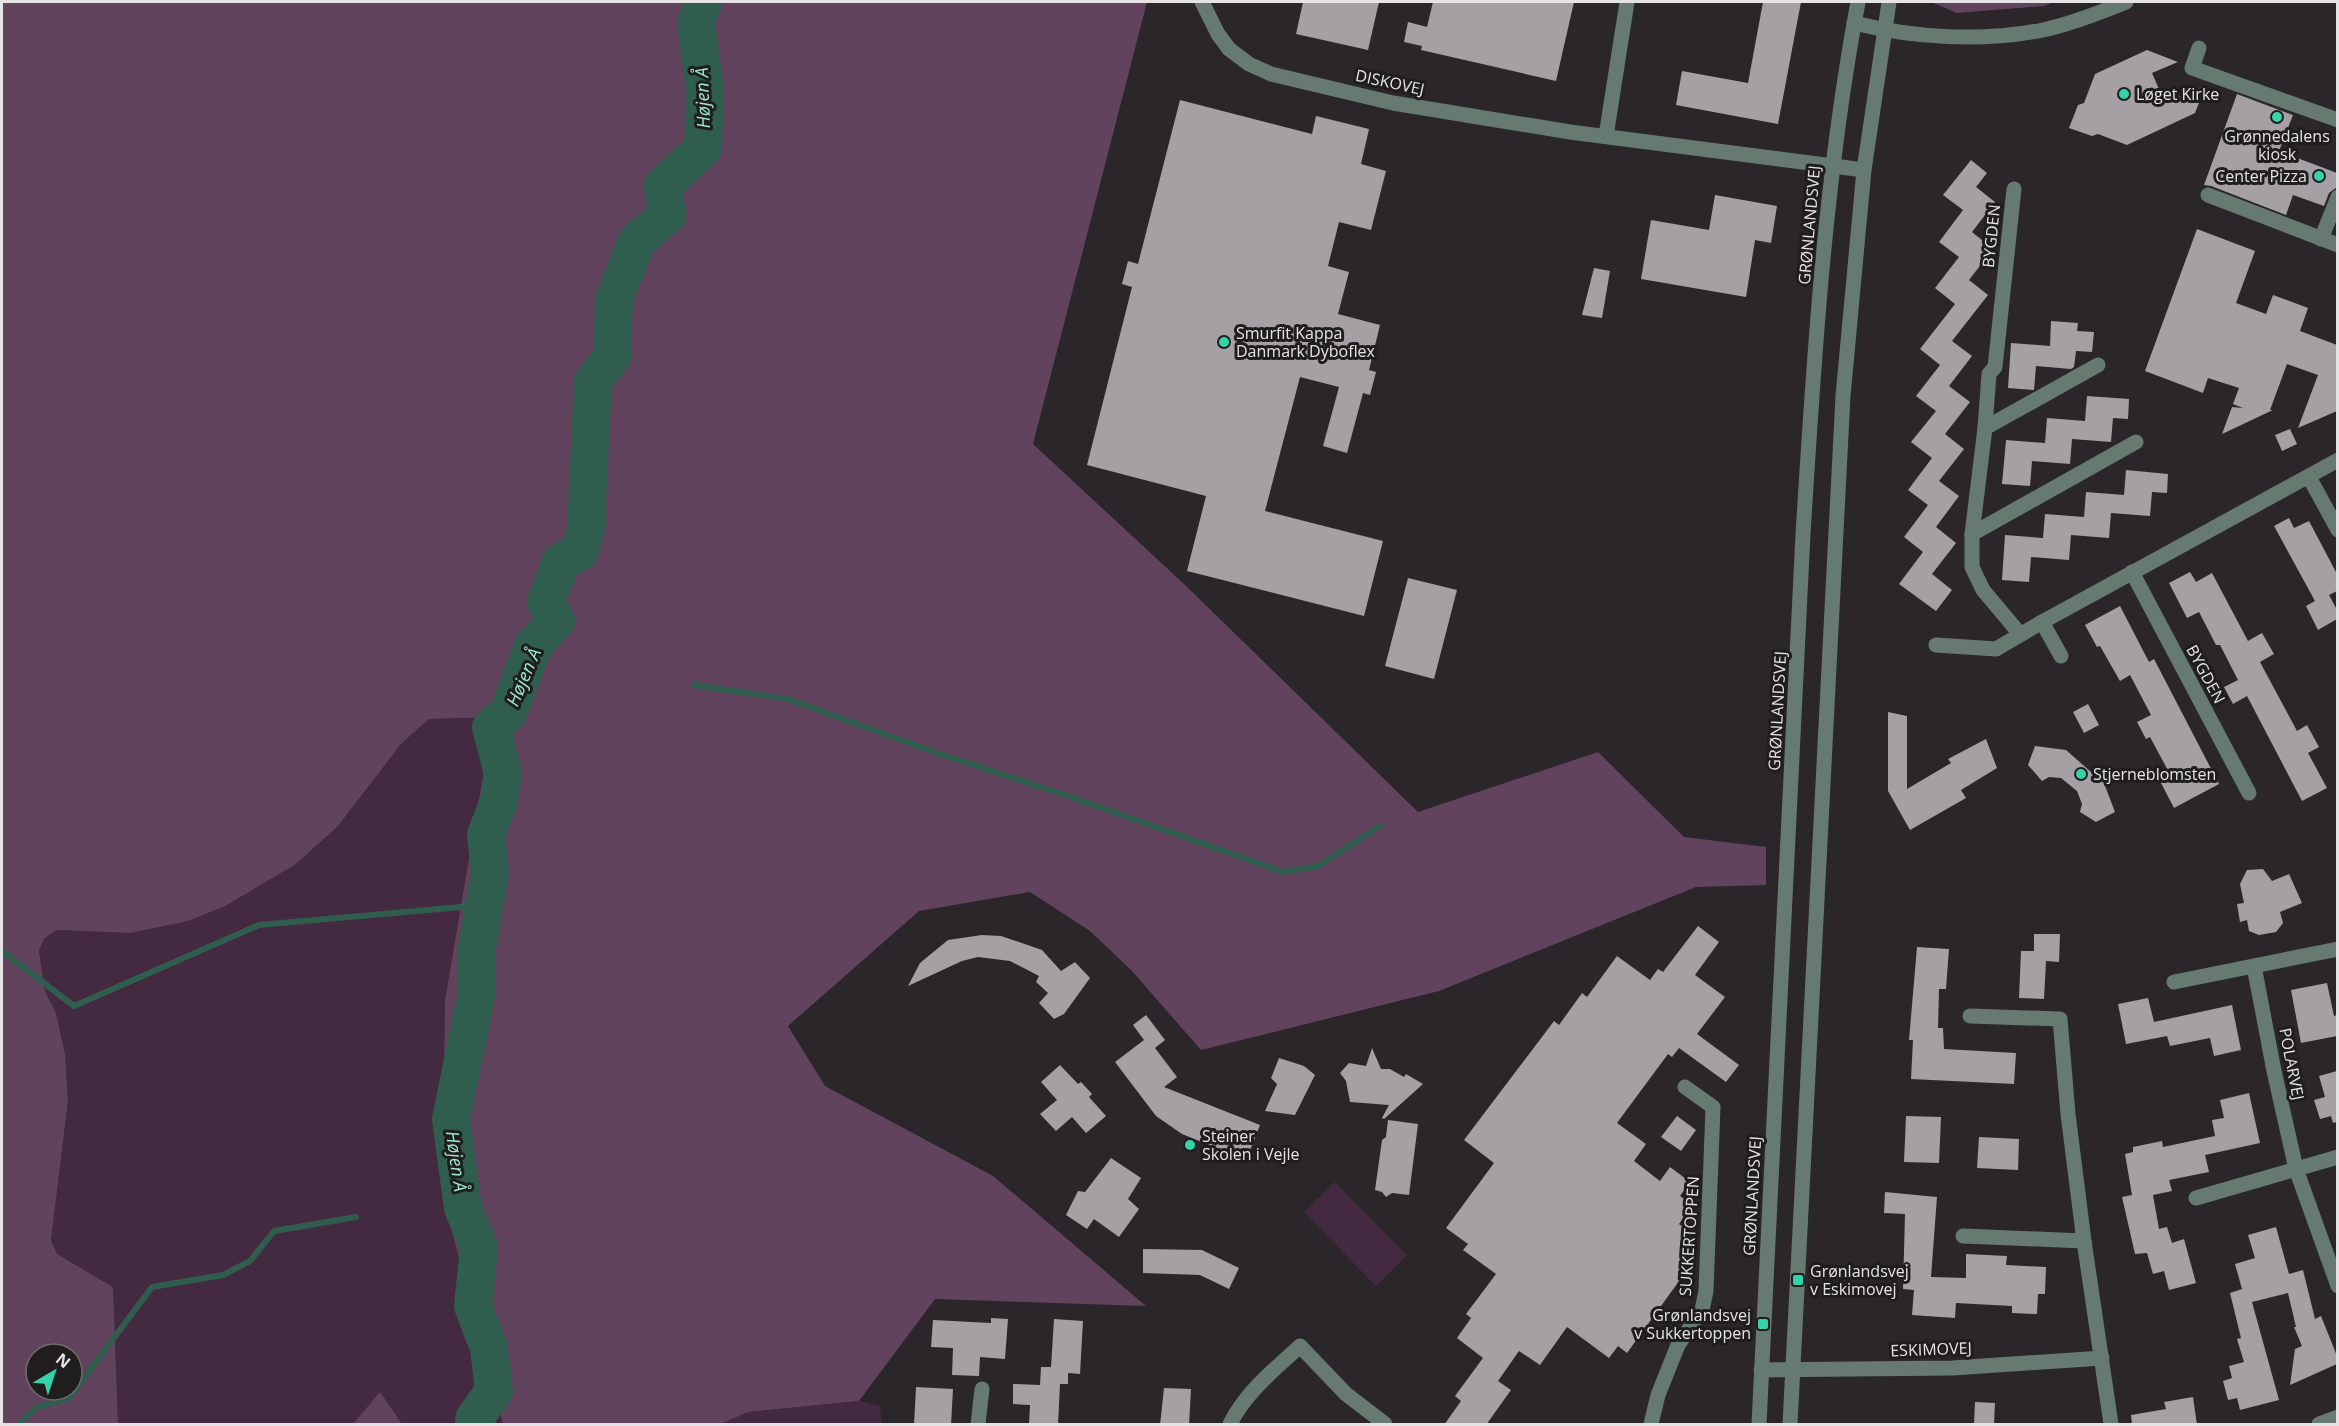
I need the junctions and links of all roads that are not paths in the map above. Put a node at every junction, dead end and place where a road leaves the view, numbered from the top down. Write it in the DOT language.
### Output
graph roads {
  1 [pos="1202,2"];
  2 [pos="1627,2"];
  3 [pos="1858,2"];
  4 [pos="1889,2"];
  5 [pos="2126,2"];
  6 [pos="1854,23"];
  7 [pos="1885,30"];
  8 [pos="2199,48"];
  9 [pos="2337,120"];
  10 [pos="1606,136"];
  11 [pos="1833,165"];
  12 [pos="1864,170"];
  13 [pos="2014,189"];
  14 [pos="2208,195"];
  15 [pos="2337,197"];
  16 [pos="2321,239"];
  17 [pos="2337,245"];
  18 [pos="2098,365"];
  19 [pos="1985,428"];
  20 [pos="2136,442"];
  21 [pos="2337,460"];
  22 [pos="2309,477"];
  23 [pos="2337,530"];
  24 [pos="1972,534"];
  25 [pos="2132,572"];
  26 [pos="2042,622"];
  27 [pos="2020,634"];
  28 [pos="1936,645"];
  29 [pos="2061,656"];
  30 [pos="2249,793"];
  31 [pos="2337,949"];
  32 [pos="2254,966"];
  33 [pos="2174,982"];
  34 [pos="1970,1016"];
  35 [pos="1685,1087"];
  36 [pos="2337,1157"];
  37 [pos="2296,1169"];
  38 [pos="2196,1198"];
  39 [pos="1963,1236"];
  40 [pos="2084,1242"];
  41 [pos="2337,1286"];
  42 [pos="2102,1358"];
  43 [pos="1761,1370"];
  44 [pos="1794,1370"];
  45 [pos="982,1389"];
  46 [pos="2337,1417"];
  47 [pos="978,1425"];
  48 [pos="1230,1425"];
  49 [pos="1385,1425"];
  50 [pos="1651,1425"];
  51 [pos="1759,1425"];
  52 [pos="1790,1425"];
  53 [pos="2111,1425"];
  54 [pos="2319,1425"];
  1 -- 10 [label="street, DISKOVEJ"];
  2 -- 10 [label="street"];
  3 -- 6 [label="street, GRØNLANDSVEJ"];
  4 -- 7 [label="street"];
  5 -- 7 [label="street"];
  6 -- 7 [label="street"];
  6 -- 11 [label="street, GRØNLANDSVEJ"];
  7 -- 12 [label="street"];
  8 -- 9 [label="street"];
  10 -- 11 [label="street, DISKOVEJ"];
  11 -- 12 [label="street, DISKOVEJ"];
  11 -- 43 [label="street, GRØNLANDSVEJ"];
  12 -- 44 [label="street"];
  13 -- 19 [label="street, BYGDEN"];
  14 -- 16 [label="street"];
  15 -- 16 [label="street"];
  16 -- 17 [label="street"];
  18 -- 19 [label="street"];
  19 -- 24 [label="street, BYGDEN"];
  20 -- 24 [label="street"];
  21 -- 22 [label="street"];
  22 -- 23 [label="street"];
  22 -- 25 [label="street"];
  24 -- 27 [label="street, BYGDEN"];
  25 -- 26 [label="street"];
  25 -- 30 [label="street, BYGDEN"];
  26 -- 27 [label="street"];
  26 -- 29 [label="street"];
  27 -- 28 [label="street"];
  31 -- 32 [label="street"];
  32 -- 33 [label="street"];
  32 -- 37 [label="street, POLARVEJ"];
  34 -- 40 [label="street"];
  35 -- 50 [label="street, SUKKERTOPPEN"];
  36 -- 37 [label="street"];
  37 -- 38 [label="street"];
  37 -- 41 [label="street, POLARVEJ"];
  39 -- 40 [label="street"];
  40 -- 42 [label="street"];
  42 -- 44 [label="street, ESKIMOVEJ"];
  42 -- 53 [label="street"];
  43 -- 44 [label="street, ESKIMOVEJ"];
  43 -- 51 [label="street, GRØNLANDSVEJ"];
  44 -- 52 [label="street"];
  45 -- 47 [label="street"];
  46 -- 54 [label="street"];
  48 -- 49 [label="street"];
}
